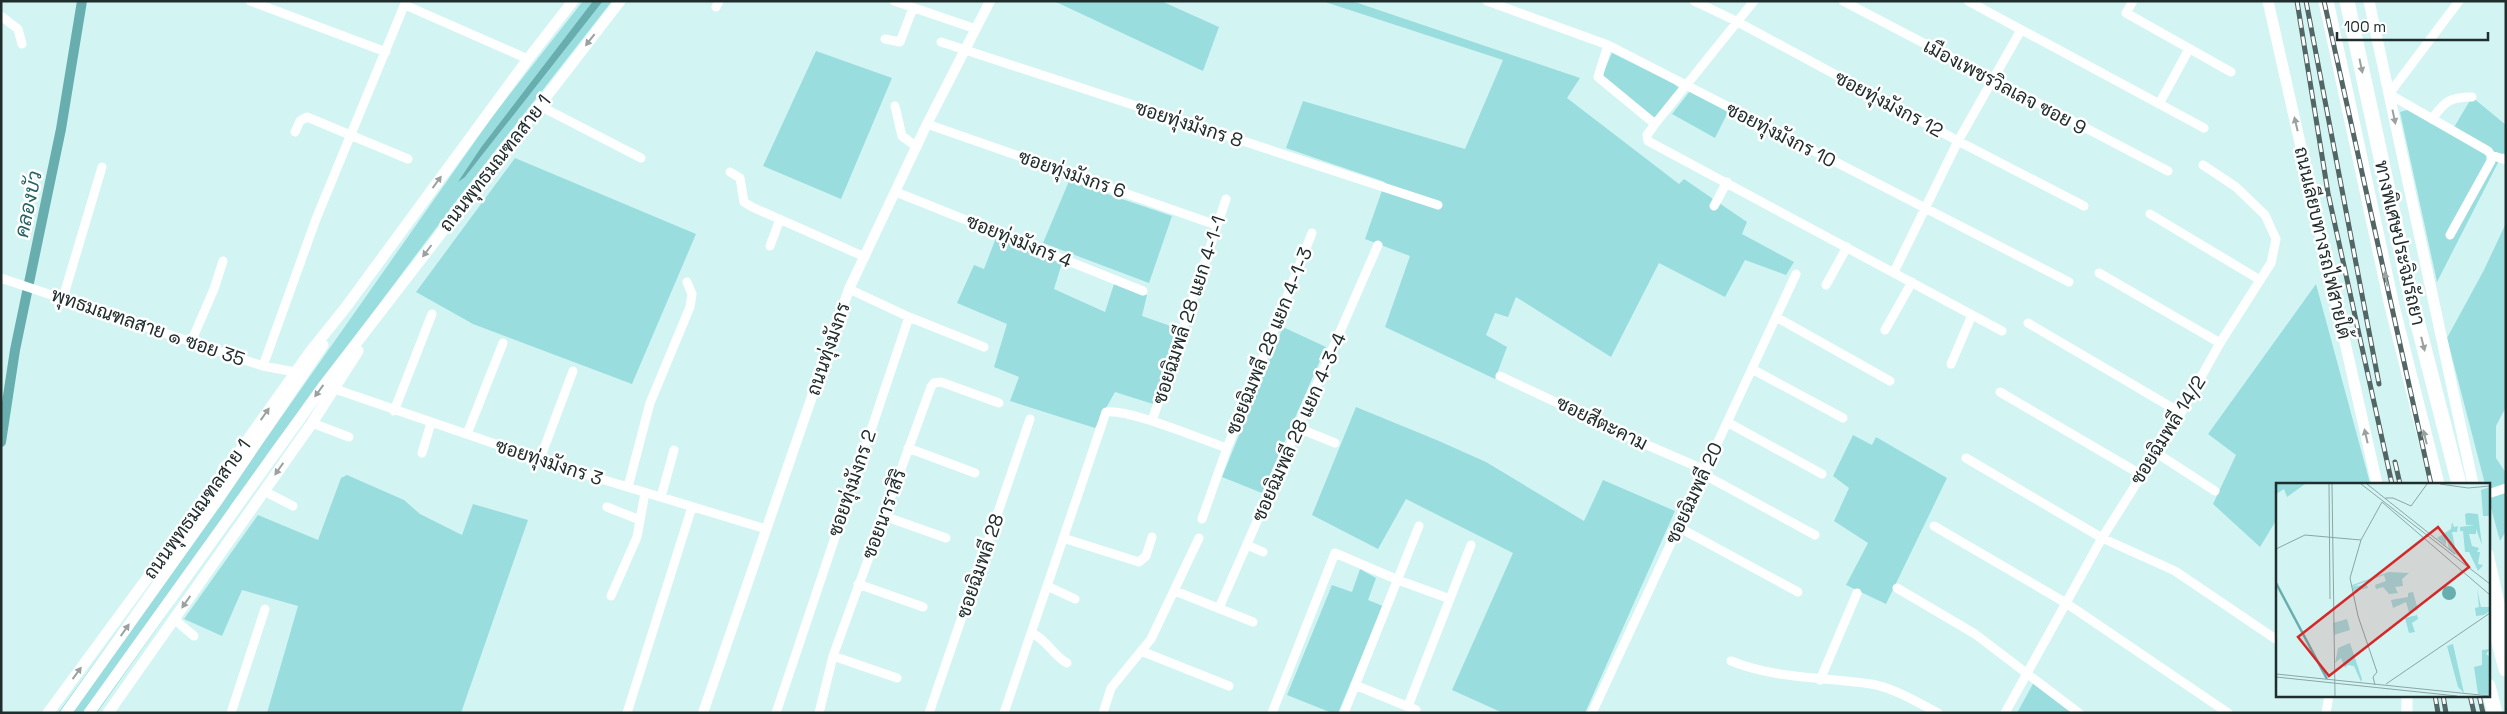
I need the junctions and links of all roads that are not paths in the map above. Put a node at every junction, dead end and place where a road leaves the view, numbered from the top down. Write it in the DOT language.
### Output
graph roads {
  1 [pos="250,1"];
  2 [pos="574,1"];
  3 [pos="620,1"];
  4 [pos="894,1"];
  5 [pos="990,1"];
  6 [pos="1487,1"];
  7 [pos="1694,1"];
  8 [pos="1754,1"];
  9 [pos="1843,1"];
  10 [pos="1968,1"];
  11 [pos="2133,1"];
  12 [pos="2268,1"];
  13 [pos="2326,1"];
  14 [pos="2347,1"];
  15 [pos="2368,1"];
  16 [pos="2459,1"];
  17 [pos="405,3"];
  18 [pos="913,8"];
  19 [pos="1,16"];
  20 [pos="1736,21"];
  21 [pos="976,29"];
  22 [pos="2021,30"];
  23 [pos="885,39"];
  24 [pos="941,42"];
  25 [pos="22,44"];
  26 [pos="1608,45"];
  27 [pos="2190,49"];
  28 [pos="965,50"];
  29 [pos="386,52"];
  30 [pos="528,59"];
  31 [pos="2231,72"];
  32 [pos="1992,81"];
  33 [pos="1687,86"];
  34 [pos="2389,94"];
  35 [pos="2472,97"];
  36 [pos="2159,104"];
  37 [pos="538,105"];
  38 [pos="895,106"];
  39 [pos="2432,119"];
  40 [pos="927,124"];
  41 [pos="1655,124"];
  42 [pos="2204,128"];
  43 [pos="295,132"];
  44 [pos="352,134"];
  45 [pos="1958,141"];
  46 [pos="917,147"];
  47 [pos="2491,155"];
  48 [pos="641,158"];
  49 [pos="408,160"];
  50 [pos="2506,160"];
  51 [pos="2203,165"];
  52 [pos="102,167"];
  53 [pos="2168,171"];
  54 [pos="730,172"];
  55 [pos="1727,182"];
  56 [pos="896,192"];
  57 [pos="1226,199"];
  58 [pos="1438,205"];
  59 [pos="1714,206"];
  60 [pos="2084,206"];
  61 [pos="1925,209"];
  62 [pos="2150,214"];
  63 [pos="780,219"];
  64 [pos="1216,225"];
  65 [pos="1312,233"];
  66 [pos="2450,235"];
  67 [pos="1378,245"];
  68 [pos="770,246"];
  69 [pos="1847,247"];
  70 [pos="865,256"];
  71 [pos="223,261"];
  72 [pos="1894,272"];
  73 [pos="2099,273"];
  74 [pos="1796,274"];
  75 [pos="1,278"];
  76 [pos="2260,280"];
  77 [pos="686,282"];
  78 [pos="1912,282"];
  79 [pos="2069,282"];
  80 [pos="1826,286"];
  81 [pos="849,289"];
  82 [pos="1143,290"];
  83 [pos="63,298"];
  84 [pos="346,307"];
  85 [pos="432,314"];
  86 [pos="1972,315"];
  87 [pos="1776,317"];
  88 [pos="909,318"];
  89 [pos="2028,323"];
  90 [pos="371,325"];
  91 [pos="1885,330"];
  92 [pos="2002,331"];
  93 [pos="191,342"];
  94 [pos="503,343"];
  95 [pos="2220,343"];
  96 [pos="984,346"];
  97 [pos="1951,364"];
  98 [pos="263,366"];
  99 [pos="1752,370"];
  100 [pos="573,371"];
  101 [pos="295,372"];
  102 [pos="1500,376"];
  103 [pos="1890,381"];
  104 [pos="335,389"];
  105 [pos="2000,392"];
  106 [pos="999,403"];
  107 [pos="394,411"];
  108 [pos="2180,413"];
  109 [pos="1843,418"];
  110 [pos="1030,419"];
  111 [pos="1152,421"];
  112 [pos="1727,422"];
  113 [pos="312,423"];
  114 [pos="431,423"];
  115 [pos="1298,428"];
  116 [pos="467,434"];
  117 [pos="349,437"];
  118 [pos="1335,443"];
  119 [pos="908,448"];
  120 [pos="1227,448"];
  121 [pos="674,450"];
  122 [pos="2155,452"];
  123 [pos="422,453"];
  124 [pos="1966,458"];
  125 [pos="540,459"];
  126 [pos="1704,472"];
  127 [pos="975,473"];
  128 [pos="1822,474"];
  129 [pos="2140,474"];
  130 [pos="2377,483"];
  131 [pos="2437,483"];
  132 [pos="2459,483"];
  133 [pos="2473,483"];
  134 [pos="628,486"];
  135 [pos="2506,488"];
  136 [pos="264,491"];
  137 [pos="2215,491"];
  138 [pos="645,493"];
  139 [pos="2490,493"];
  140 [pos="661,497"];
  141 [pos="293,506"];
  142 [pos="607,507"];
  143 [pos="692,507"];
  144 [pos="884,516"];
  145 [pos="1202,519"];
  146 [pos="640,520"];
  147 [pos="1419,526"];
  148 [pos="1934,526"];
  149 [pos="1678,527"];
  150 [pos="766,529"];
  151 [pos="1815,535"];
  152 [pos="1152,537"];
  153 [pos="946,538"];
  154 [pos="1063,538"];
  155 [pos="1199,538"];
  156 [pos="2102,538"];
  157 [pos="1247,545"];
  158 [pos="1471,545"];
  159 [pos="1263,552"];
  160 [pos="2490,563"];
  161 [pos="1398,580"];
  162 [pos="858,584"];
  163 [pos="1047,586"];
  164 [pos="1897,588"];
  165 [pos="1175,591"];
  166 [pos="1798,592"];
  167 [pos="1857,593"];
  168 [pos="612,596"];
  169 [pos="1075,599"];
  170 [pos="1450,599"];
  171 [pos="2066,603"];
  172 [pos="923,607"];
  173 [pos="1219,608"];
  174 [pos="2490,608"];
  175 [pos="265,609"];
  176 [pos="174,619"];
  177 [pos="1253,622"];
  178 [pos="1031,633"];
  179 [pos="2506,634"];
  180 [pos="194,636"];
  181 [pos="2276,639"];
  182 [pos="1141,651"];
  183 [pos="833,656"];
  184 [pos="1731,661"];
  185 [pos="1067,663"];
  186 [pos="2506,669"];
  187 [pos="2027,673"];
  188 [pos="897,678"];
  189 [pos="1820,680"];
  190 [pos="1355,685"];
  191 [pos="1229,686"];
  192 [pos="2490,694"];
  193 [pos="2329,696"];
  194 [pos="2407,696"];
  195 [pos="48,713"];
  196 [pos="66,713"];
  197 [pos="89,713"];
  198 [pos="108,713"];
  199 [pos="231,713"];
  200 [pos="627,713"];
  201 [pos="703,713"];
  202 [pos="776,713"];
  203 [pos="819,713"];
  204 [pos="929,713"];
  205 [pos="1004,713"];
  206 [pos="1103,713"];
  207 [pos="1272,713"];
  208 [pos="1344,713"];
  209 [pos="1592,713"];
  210 [pos="1938,713"];
  211 [pos="2005,713"];
  212 [pos="2078,713"];
  213 [pos="2228,713"];
  214 [pos="2326,713"];
  215 [pos="2407,713"];
  216 [pos="2495,713"];
  1 -- 29 [label="street"];
  2 -- 30 [label="main road, ถนนพุทธมณฑลสาย 1"];
  3 -- 37 [label="main road, ถนนพุทธมณฑลสาย 1, one-way"];
  4 -- 18 [label="street"];
  5 -- 21 [label="street, ถนนทุ่งมังกร"];
  6 -- 26 [label="street, ซอยทุ่งมังกร 10"];
  7 -- 20 [label="street, ซอยทุ่งมังกร 12"];
  8 -- 20 [label="street"];
  9 -- 32 [label="street, เมืองเพชรวิลเลจ ซอย 9"];
  10 -- 22 [label="street"];
  11 -- 27 [label="street"];
  130 -- 12 [label="main road, ถนนเลียบทางรถไฟสายใต้, one-way"];
  131 -- 13 [label="highway, ทางพิเศษประจิมรัถยา, one-way"];
  14 -- 132 [label="highway, ทางพิเศษประจิมรัถยา, one-way"];
  15 -- 34 [label="main road"];
  16 -- 34 [label="street"];
  17 -- 29 [label="street"];
  17 -- 30 [label="street"];
  18 -- 21 [label="street"];
  18 -- 23 [label="street"];
  19 -- 25 [label="street"];
  20 -- 33 [label="street"];
  20 -- 45 [label="street, ซอยทุ่งมังกร 12"];
  21 -- 28 [label="street, ถนนทุ่งมังกร"];
  22 -- 32 [label="street"];
  22 -- 36 [label="street"];
  24 -- 28 [label="street, ซอยทุ่งมังกร 8"];
  26 -- 33 [label="street, ซอยทุ่งมังกร 10"];
  26 -- 41 [label="street"];
  27 -- 31 [label="street"];
  27 -- 36 [label="street"];
  28 -- 40 [label="street, ถนนทุ่งมังกร"];
  28 -- 58 [label="street, ซอยทุ่งมังกร 8"];
  29 -- 44 [label="street"];
  84 -- 30 [label="main road, ถนนพุทธมณฑลสาย 1, one-way"];
  32 -- 45 [label="street"];
  32 -- 53 [label="street, เมืองเพชรวิลเลจ ซอย 9"];
  33 -- 41 [label="street"];
  33 -- 61 [label="street, ซอยทุ่งมังกร 10"];
  34 -- 39 [label="street"];
  34 -- 133 [label="main road, one-way"];
  35 -- 39 [label="street"];
  36 -- 42 [label="street"];
  37 -- 48 [label="street"];
  37 -- 90 [label="main road, ถนนพุทธมณฑลสาย 1, one-way"];
  38 -- 46 [label="street"];
  39 -- 47 [label="street"];
  40 -- 46 [label="street, ถนนทุ่งมังกร"];
  40 -- 64 [label="street, ซอยทุ่งมังกร 6"];
  41 -- 55 [label="street"];
  43 -- 44 [label="street"];
  44 -- 49 [label="street"];
  44 -- 98 [label="street"];
  45 -- 60 [label="street, ซอยทุ่งมังกร 12"];
  45 -- 61 [label="street"];
  46 -- 56 [label="street, ถนนทุ่งมังกร"];
  47 -- 50 [label="street"];
  47 -- 66 [label="street"];
  51 -- 76 [label="street, ซอยฉิมพลี 14/2"];
  52 -- 83 [label="street"];
  54 -- 63 [label="street"];
  55 -- 59 [label="street"];
  55 -- 69 [label="street"];
  56 -- 70 [label="street, ถนนทุ่งมังกร"];
  56 -- 82 [label="street, ซอยทุ่งมังกร 4"];
  57 -- 64 [label="street, ซอยฉิมพลี 28 แยก 4-1-1"];
  61 -- 72 [label="street"];
  61 -- 79 [label="street, ซอยทุ่งมังกร 10"];
  62 -- 76 [label="street"];
  63 -- 68 [label="street"];
  63 -- 70 [label="street"];
  64 -- 111 [label="street, ซอยฉิมพลี 28 แยก 4-1-1"];
  65 -- 120 [label="street, ซอยฉิมพลี 28 แยก 4-1-3"];
  67 -- 115 [label="street, ซอยฉิมพลี 28 แยก 4-3-4"];
  69 -- 72 [label="street"];
  69 -- 80 [label="street"];
  70 -- 81 [label="street, ถนนทุ่งมังกร"];
  71 -- 93 [label="street"];
  72 -- 78 [label="street"];
  73 -- 95 [label="street"];
  74 -- 87 [label="street, ซอยฉิมพลี 20"];
  75 -- 83 [label="street, พุทธมณฑลสาย ๑ ซอย 35"];
  76 -- 95 [label="street, ซอยฉิมพลี 14/2"];
  77 -- 134 [label="street"];
  78 -- 86 [label="street"];
  78 -- 91 [label="street"];
  81 -- 88 [label="street"];
  81 -- 150 [label="street, ถนนทุ่งมังกร"];
  83 -- 93 [label="street, พุทธมณฑลสาย ๑ ซอย 35"];
  84 -- 101 [label="main road, ถนนพุทธมณฑลสาย 1"];
  196 -- 84 [label="main road, ถนนพุทธมณฑลสาย 1, one-way"];
  85 -- 107 [label="street"];
  86 -- 92 [label="street"];
  86 -- 97 [label="street"];
  87 -- 99 [label="street, ซอยฉิมพลี 20"];
  87 -- 103 [label="street"];
  88 -- 96 [label="street"];
  88 -- 202 [label="street, ซอยทุ่งมังกร 2"];
  89 -- 108 [label="street"];
  90 -- 104 [label="main road, ถนนพุทธมณฑลสาย 1"];
  90 -- 197 [label="main road, ถนนพุทธมณฑลสาย 1, one-way"];
  93 -- 98 [label="street, พุทธมณฑลสาย ๑ ซอย 35"];
  94 -- 116 [label="street"];
  95 -- 108 [label="street, ซอยฉิมพลี 14/2"];
  98 -- 101 [label="street, พุทธมณฑลสาย ๑ ซอย 35"];
  99 -- 109 [label="street"];
  99 -- 112 [label="street, ซอยฉิมพลี 20"];
  100 -- 125 [label="street"];
  195 -- 101 [label="main road, ถนนพุทธมณฑลสาย 1, one-way"];
  102 -- 126 [label="street, ซอยสีตะคาม"];
  104 -- 107 [label="street, ซอยทุ่งมังกร 3"];
  104 -- 113 [label="main road, ถนนพุทธมณฑลสาย 1"];
  105 -- 129 [label="street"];
  106 -- 119 [label="street, ซอยนาราสิริ"];
  107 -- 114 [label="street, ซอยทุ่งมังกร 3"];
  108 -- 122 [label="street, ซอยฉิมพลี 14/2"];
  110 -- 204 [label="street, ซอยฉิมพลี 28"];
  111 -- 120 [label="street"];
  111 -- 154 [label="street"];
  112 -- 126 [label="street, ซอยฉิมพลี 20"];
  112 -- 128 [label="street"];
  113 -- 117 [label="street"];
  113 -- 136 [label="main road, ถนนพุทธมณฑลสาย 1, one-way"];
  114 -- 116 [label="street, ซอยทุ่งมังกร 3"];
  114 -- 123 [label="street"];
  115 -- 118 [label="street"];
  115 -- 157 [label="street, ซอยฉิมพลี 28 แยก 4-3-4"];
  116 -- 125 [label="street, ซอยทุ่งมังกร 3"];
  119 -- 127 [label="street"];
  119 -- 144 [label="street, ซอยนาราสิริ"];
  120 -- 145 [label="street, ซอยฉิมพลี 28 แยก 4-1-3"];
  121 -- 140 [label="street"];
  122 -- 129 [label="street, ซอยฉิมพลี 14/2"];
  122 -- 137 [label="street"];
  124 -- 156 [label="street"];
  125 -- 134 [label="street, ซอยทุ่งมังกร 3"];
  126 -- 149 [label="street, ซอยฉิมพลี 20"];
  126 -- 151 [label="street, ซอยสีตะคาม"];
  129 -- 156 [label="street, ซอยฉิมพลี 14/2"];
  134 -- 138 [label="street, ซอยทุ่งมังกร 3"];
  135 -- 139 [label="street"];
  136 -- 141 [label="street"];
  136 -- 176 [label="main road, ถนนพุทธมณฑลสาย 1, one-way"];
  138 -- 140 [label="street, ซอยทุ่งมังกร 3"];
  138 -- 146 [label="street"];
  140 -- 143 [label="street, ซอยทุ่งมังกร 3"];
  142 -- 146 [label="street"];
  143 -- 150 [label="street, ซอยทุ่งมังกร 3"];
  143 -- 200 [label="street"];
  144 -- 153 [label="street"];
  144 -- 162 [label="street, ซอยนาราสิริ"];
  146 -- 168 [label="street"];
  147 -- 161 [label="street"];
  148 -- 171 [label="street"];
  149 -- 166 [label="street"];
  149 -- 209 [label="street, ซอยฉิมพลี 20"];
  150 -- 201 [label="street, ถนนทุ่งมังกร"];
  152 -- 154 [label="street"];
  154 -- 163 [label="street"];
  155 -- 165 [label="street"];
  156 -- 171 [label="street, ซอยฉิมพลี 14/2"];
  156 -- 181 [label="street"];
  157 -- 159 [label="street"];
  157 -- 173 [label="street, ซอยฉิมพลี 28 แยก 4-3-4"];
  158 -- 170 [label="street"];
  160 -- 179 [label="main road"];
  161 -- 170 [label="street"];
  161 -- 190 [label="street"];
  161 -- 207 [label="street"];
  162 -- 172 [label="street"];
  162 -- 183 [label="street, ซอยนาราสิริ"];
  163 -- 169 [label="street"];
  163 -- 178 [label="street"];
  164 -- 187 [label="street"];
  165 -- 173 [label="street"];
  165 -- 182 [label="street"];
  167 -- 189 [label="street"];
  170 -- 190 [label="street"];
  171 -- 187 [label="street, ซอยฉิมพลี 14/2"];
  171 -- 213 [label="street"];
  173 -- 177 [label="street"];
  174 -- 186 [label="highway"];
  175 -- 199 [label="street"];
  176 -- 180 [label="street"];
  176 -- 198 [label="main road, ถนนพุทธมณฑลสาย 1"];
  178 -- 185 [label="street"];
  178 -- 205 [label="street"];
  182 -- 191 [label="street"];
  182 -- 206 [label="street"];
  183 -- 188 [label="street"];
  183 -- 203 [label="street, ซอยนาราสิริ"];
  184 -- 189 [label="street"];
  187 -- 211 [label="street, ซอยฉิมพลี 14/2"];
  187 -- 212 [label="street"];
  189 -- 210 [label="street"];
  190 -- 208 [label="street"];
  192 -- 216 [label="highway"];
  193 -- 214 [label="street"];
  194 -- 215 [label="main road"];
}
